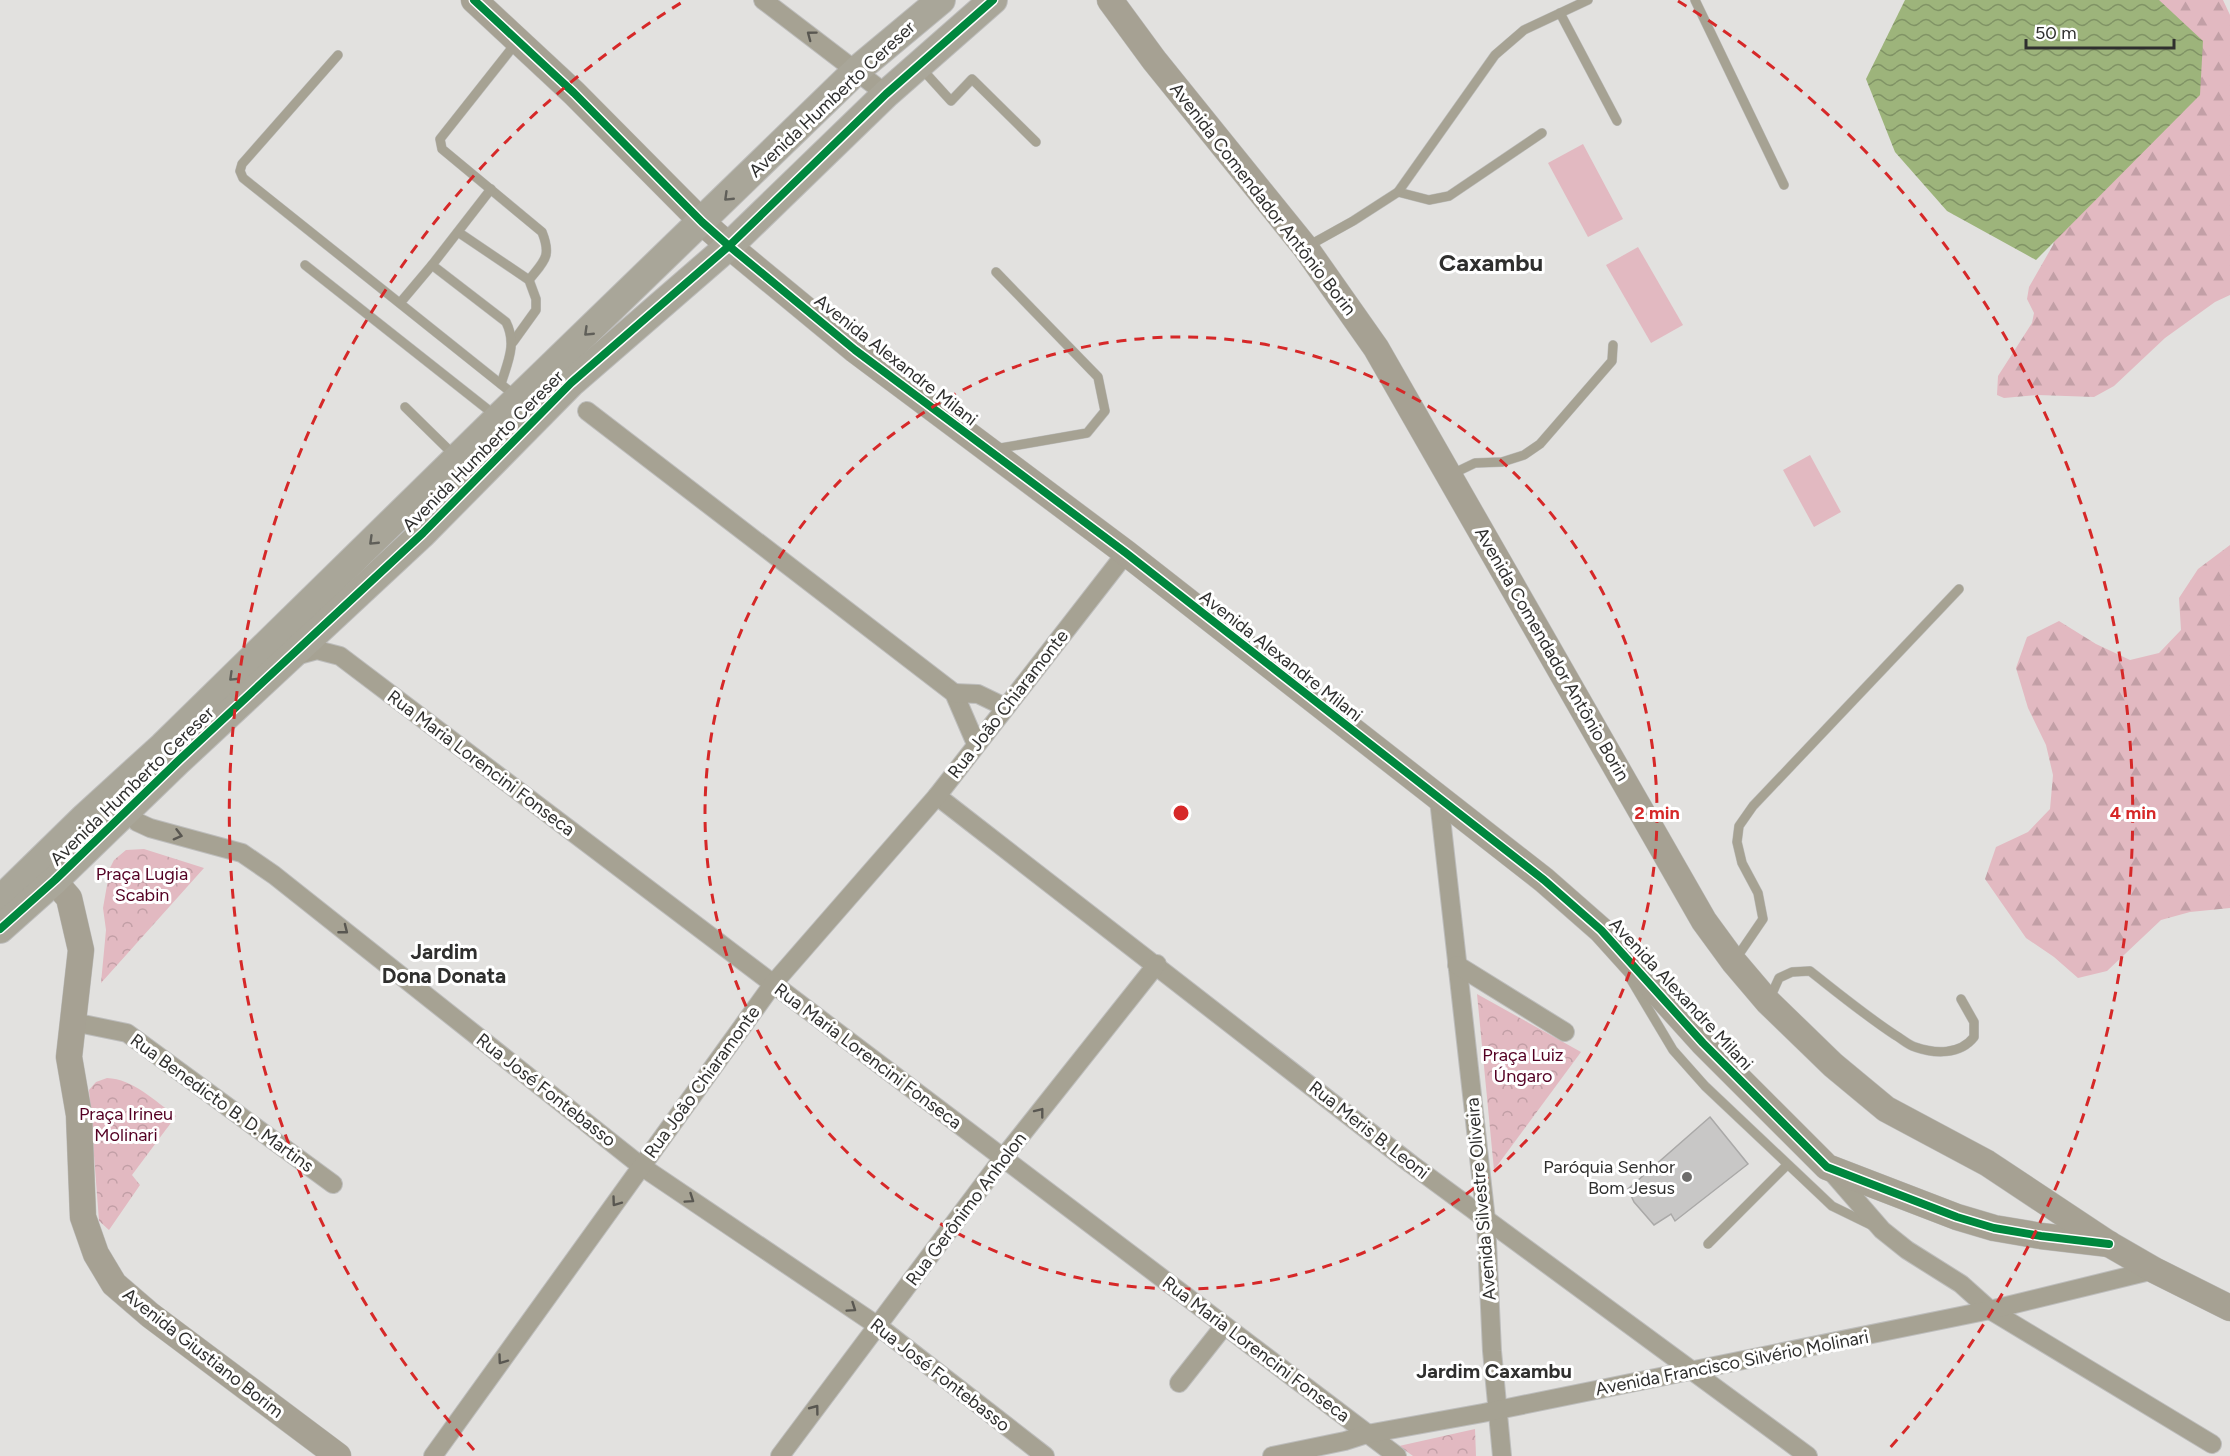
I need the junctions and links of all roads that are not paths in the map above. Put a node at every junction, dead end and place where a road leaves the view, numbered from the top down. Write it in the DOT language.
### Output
graph roads {
  1 [pos="474,0"];
  2 [pos="763,0"];
  3 [pos="941,0"];
  4 [pos="993,0"];
  5 [pos="1090,0"];
  6 [pos="1110,0"];
  7 [pos="1588,0"];
  8 [pos="1695,0"];
  9 [pos="1560,13"];
  10 [pos="518,41"];
  11 [pos="338,55"];
  12 [pos="1154,60"];
  13 [pos="920,66"];
  14 [pos="857,70"];
  15 [pos="886,94"];
  16 [pos="1617,121"];
  17 [pos="1542,134"];
  18 [pos="1036,142"];
  19 [pos="1784,186"];
  20 [pos="491,189"];
  21 [pos="1398,192"];
  22 [pos="702,222"];
  23 [pos="458,232"];
  24 [pos="729,246"];
  25 [pos="1305,247"];
  26 [pos="305,265"];
  27 [pos="432,265"];
  28 [pos="996,272"];
  29 [pos="529,280"];
  30 [pos="400,303"];
  31 [pos="513,342"];
  32 [pos="1613,345"];
  33 [pos="510,391"];
  34 [pos="405,407"];
  35 [pos="587,411"];
  36 [pos="498,417"];
  37 [pos="987,450"];
  38 [pos="457,458"];
  39 [pos="1449,475"];
  40 [pos="1126,553"];
  41 [pos="1959,589"];
  42 [pos="333,618"];
  43 [pos="339,656"];
  44 [pos="291,658"];
  45 [pos="954,693"];
  46 [pos="1005,707"];
  47 [pos="976,744"];
  48 [pos="133,773"];
  49 [pos="937,796"];
  50 [pos="1439,800"];
  51 [pos="128,809"];
  52 [pos="47,871"];
  53 [pos="0,900"];
  54 [pos="0,929"];
  55 [pos="1601,930"];
  56 [pos="1734,962"];
  57 [pos="1156,964"];
  58 [pos="1457,966"];
  59 [pos="773,984"];
  60 [pos="1961,999"];
  61 [pos="1768,1002"];
  62 [pos="73,1022"];
  63 [pos="1565,1032"];
  64 [pos="1003,1158"];
  65 [pos="1787,1165"];
  66 [pos="641,1167"];
  67 [pos="1827,1167"];
  68 [pos="333,1184"];
  69 [pos="1486,1220"];
  70 [pos="1882,1230"];
  71 [pos="1708,1244"];
  72 [pos="2109,1244"];
  73 [pos="2154,1270"];
  74 [pos="2230,1308"];
  75 [pos="1990,1311"];
  76 [pos="878,1326"];
  77 [pos="1224,1326"];
  78 [pos="1692,1371"];
  79 [pos="1179,1383"];
  80 [pos="1497,1410"];
  81 [pos="1367,1434"];
  82 [pos="2212,1444"];
  83 [pos="338,1456"];
  84 [pos="433,1456"];
  85 [pos="780,1456"];
  86 [pos="1045,1456"];
  87 [pos="1272,1456"];
  88 [pos="1397,1456"];
  89 [pos="1502,1456"];
  90 [pos="1808,1456"];
  1 -- 10 [label="main road, Avenida Alexandre Milani"];
  14 -- 2 [label="street, one-way"];
  3 -- 14 [label="main road, Avenida Humberto Cereser"];
  4 -- 13 [label="main road, Avenida Humberto Cereser"];
  5 -- 12 [label="main road, Avenida Comendador Antônio Borin"];
  6 -- 12 [label="main road, Avenida Comendador Antônio Borin"];
  7 -- 9 [label="lane"];
  8 -- 19 [label="lane"];
  9 -- 16 [label="lane"];
  9 -- 21 [label="lane"];
  10 -- 20 [label="lane"];
  10 -- 22 [label="main road, Avenida Alexandre Milani"];
  11 -- 30 [label="lane"];
  12 -- 25 [label="main road, Avenida Comendador Antônio Borin"];
  13 -- 15 [label="main road, Avenida Humberto Cereser"];
  13 -- 18 [label="lane"];
  14 -- 15 [label="street"];
  14 -- 22 [label="main road, Avenida Humberto Cereser, one-way"];
  15 -- 24 [label="main road, Avenida Humberto Cereser"];
  17 -- 21 [label="lane"];
  20 -- 23 [label="lane"];
  20 -- 29 [label="lane"];
  21 -- 25 [label="lane"];
  22 -- 24 [label="main road, Avenida Alexandre Milani"];
  22 -- 33 [label="main road, Avenida Humberto Cereser, one-way"];
  23 -- 27 [label="lane"];
  23 -- 29 [label="lane"];
  24 -- 37 [label="main road, Avenida Alexandre Milani"];
  24 -- 42 [label="main road, Avenida Humberto Cereser"];
  25 -- 39 [label="main road, Avenida Comendador Antônio Borin"];
  26 -- 36 [label="lane"];
  27 -- 30 [label="lane"];
  27 -- 31 [label="lane"];
  28 -- 37 [label="lane"];
  29 -- 31 [label="lane"];
  30 -- 33 [label="lane"];
  31 -- 33 [label="lane"];
  32 -- 39 [label="lane"];
  33 -- 36 [label="main road, Avenida Humberto Cereser"];
  34 -- 38 [label="lane"];
  35 -- 45 [label="street"];
  36 -- 38 [label="main road, Avenida Humberto Cereser"];
  37 -- 40 [label="main road, Avenida Alexandre Milani"];
  38 -- 48 [label="main road, Avenida Humberto Cereser, one-way"];
  39 -- 56 [label="main road, Avenida Comendador Antônio Borin"];
  40 -- 46 [label="street, Rua João Chiaramonte"];
  40 -- 50 [label="main road, Avenida Alexandre Milani"];
  41 -- 56 [label="lane"];
  42 -- 43 [label="street"];
  42 -- 44 [label="main road, Avenida Humberto Cereser"];
  43 -- 44 [label="street, Rua Maria Lorencini Fonseca"];
  43 -- 59 [label="street, Rua Maria Lorencini Fonseca"];
  44 -- 51 [label="main road, Avenida Humberto Cereser"];
  45 -- 46 [label="street"];
  45 -- 47 [label="street"];
  46 -- 47 [label="street, Rua João Chiaramonte"];
  47 -- 49 [label="street, Rua João Chiaramonte"];
  48 -- 51 [label="street"];
  48 -- 52 [label="main road, Avenida Humberto Cereser"];
  49 -- 57 [label="street, Rua Meris B. Leoni"];
  49 -- 59 [label="street, Rua João Chiaramonte"];
  50 -- 55 [label="main road, Avenida Alexandre Milani"];
  50 -- 58 [label="street, Avenida Silvestre Oliveira"];
  51 -- 52 [label="main road, Avenida Humberto Cereser"];
  51 -- 66 [label="street, Rua José Fontebasso, one-way"];
  52 -- 53 [label="main road, Avenida Humberto Cereser"];
  52 -- 54 [label="main road, Avenida Humberto Cereser"];
  52 -- 62 [label="main road, Avenida Giustiano Borim"];
  55 -- 65 [label="lane"];
  55 -- 67 [label="main road, Avenida Alexandre Milani"];
  56 -- 61 [label="main road, Avenida Comendador Antônio Borin"];
  64 -- 57 [label="street, Rua Gerônimo Anholon, one-way"];
  57 -- 69 [label="street, Rua Meris B. Leoni"];
  58 -- 63 [label="street"];
  58 -- 69 [label="street, Avenida Silvestre Oliveira"];
  59 -- 64 [label="street, Rua Maria Lorencini Fonseca"];
  59 -- 66 [label="street, Rua João Chiaramonte"];
  60 -- 61 [label="lane"];
  61 -- 72 [label="main road, Avenida Comendador Antônio Borin"];
  62 -- 68 [label="street, Rua Benedicto B. D. Martins"];
  62 -- 83 [label="main road, Avenida Giustiano Borim"];
  64 -- 76 [label="street, Rua Gerônimo Anholon"];
  64 -- 77 [label="street, Rua Maria Lorencini Fonseca"];
  65 -- 70 [label="lane"];
  65 -- 71 [label="lane"];
  66 -- 76 [label="street, Rua José Fontebasso, one-way"];
  66 -- 84 [label="street, Rua João Chiaramonte, one-way"];
  67 -- 70 [label="street"];
  67 -- 72 [label="main road, Avenida Alexandre Milani"];
  69 -- 78 [label="street, Rua Meris B. Leoni"];
  69 -- 80 [label="street, Avenida Silvestre Oliveira"];
  70 -- 75 [label="street"];
  72 -- 73 [label="main road, Avenida Comendador Antônio Borin"];
  73 -- 74 [label="main road, Avenida Comendador Antônio Borin"];
  73 -- 75 [label="street, Avenida Francisco Silvério Molinari"];
  75 -- 78 [label="street, Avenida Francisco Silvério Molinari"];
  75 -- 82 [label="street"];
  85 -- 76 [label="street, Rua Gerônimo Anholon, one-way"];
  76 -- 86 [label="street, Rua José Fontebasso"];
  77 -- 79 [label="street"];
  77 -- 81 [label="street, Rua Maria Lorencini Fonseca"];
  78 -- 80 [label="street, Avenida Francisco Silvério Molinari"];
  78 -- 90 [label="street, Rua Meris B. Leoni"];
  80 -- 81 [label="street, Avenida Francisco Silvério Molinari"];
  80 -- 89 [label="street, Avenida Silvestre Oliveira"];
  81 -- 87 [label="street, Avenida Francisco Silvério Molinari"];
  81 -- 88 [label="street, Rua Maria Lorencini Fonseca"];
}
